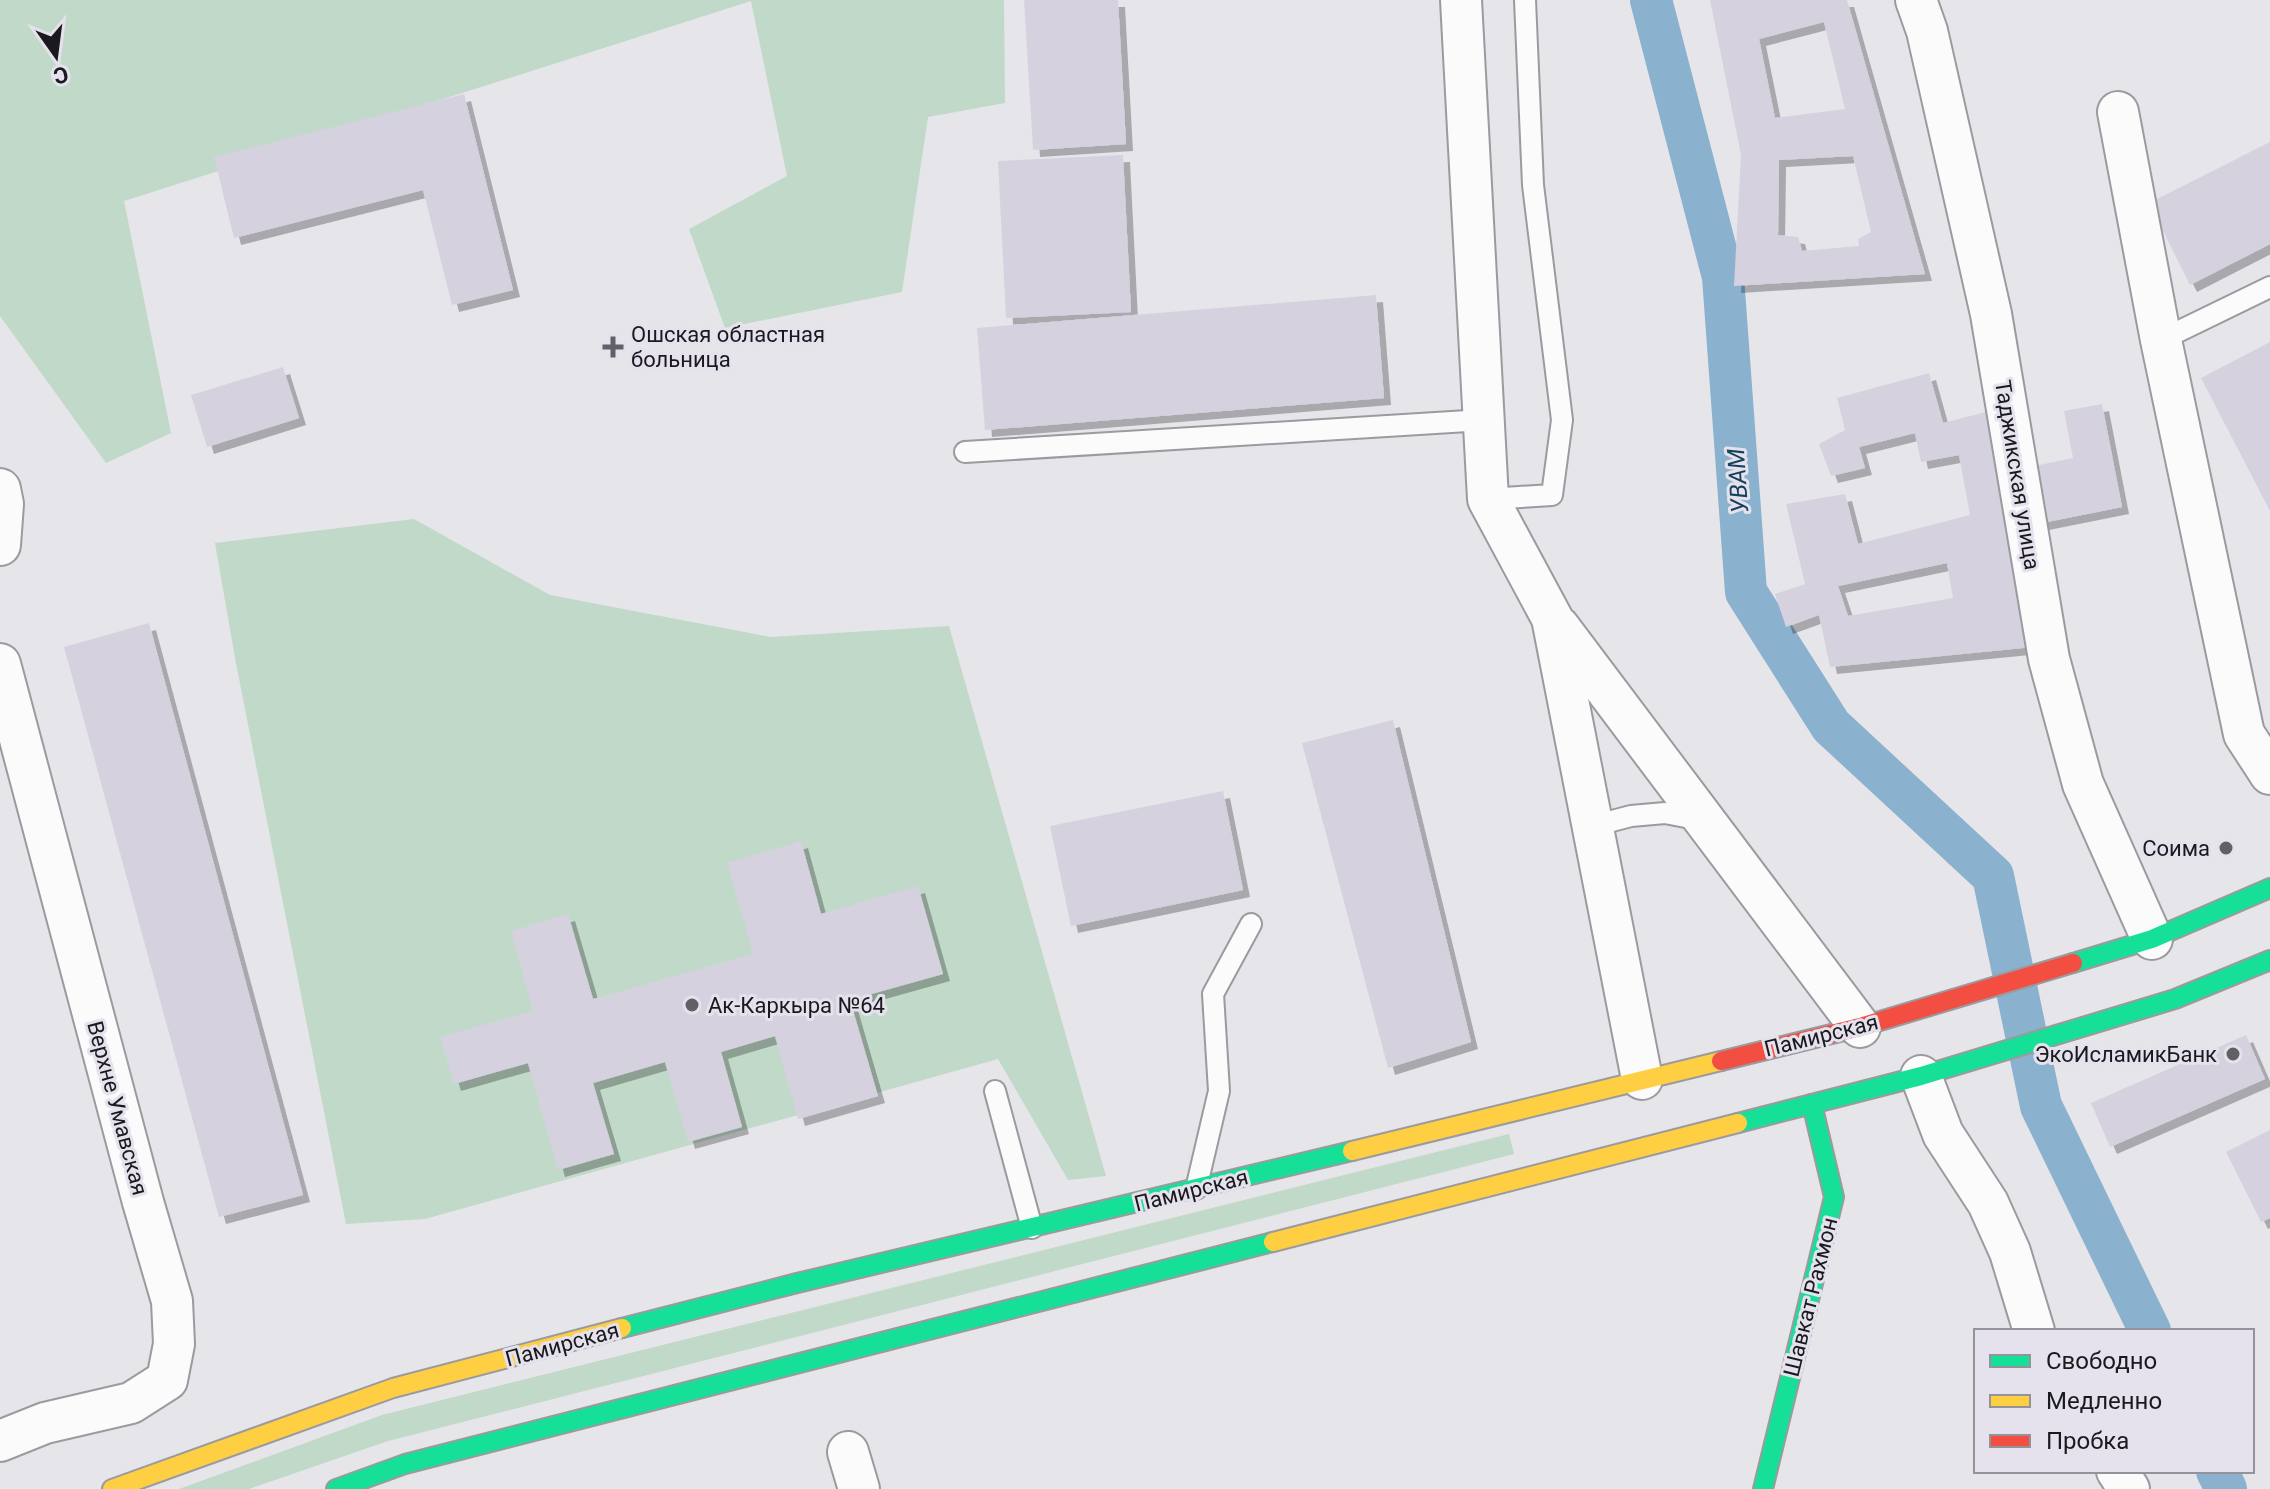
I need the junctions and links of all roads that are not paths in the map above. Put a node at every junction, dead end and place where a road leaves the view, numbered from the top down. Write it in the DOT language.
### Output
graph roads {
  1 [pos="1461,0"];
  2 [pos="1525,0"];
  3 [pos="1916,0"];
  4 [pos="2118,112"];
  5 [pos="2270,287"];
  6 [pos="2161,340"];
  7 [pos="1484,420"];
  8 [pos="965,452"];
  9 [pos="0,489"];
  10 [pos="1488,499"];
  11 [pos="0,545"];
  12 [pos="1552,618"];
  13 [pos="0,664"];
  14 [pos="2270,774"];
  15 [pos="1705,821"];
  16 [pos="1593,826"];
  17 [pos="2270,888"];
  18 [pos="1251,924"];
  19 [pos="2155,947"];
  20 [pos="2270,960"];
  21 [pos="1860,1027"];
  22 [pos="1921,1076"];
  23 [pos="1642,1079"];
  24 [pos="995,1091"];
  25 [pos="1812,1104"];
  26 [pos="1196,1189"];
  27 [pos="1032,1228"];
  28 [pos="2033,1329"];
  29 [pos="0,1441"];
  30 [pos="112,1489"];
  31 [pos="336,1489"];
  32 [pos="1763,1489"];
  1 -- 7 [label="street"];
  2 -- 10 [label="lane"];
  3 -- 19 [label="street, Таджикская улица"];
  4 -- 6 [label="street"];
  5 -- 6 [label="lane"];
  6 -- 14 [label="street"];
  7 -- 8 [label="lane"];
  7 -- 10 [label="street"];
  9 -- 11 [label="street"];
  10 -- 12 [label="street"];
  12 -- 15 [label="street"];
  12 -- 16 [label="street"];
  13 -- 29 [label="street, Верхне Умавская"];
  15 -- 16 [label="lane"];
  15 -- 21 [label="street"];
  16 -- 23 [label="street"];
  17 -- 19 [label="main road, Памирская"];
  18 -- 26 [label="lane"];
  19 -- 21 [label="main road, Памирская"];
  20 -- 22 [label="main road"];
  21 -- 23 [label="main road, Памирская"];
  22 -- 25 [label="main road"];
  22 -- 28 [label="street"];
  23 -- 26 [label="main road, Памирская"];
  24 -- 27 [label="lane"];
  25 -- 31 [label="main road"];
  25 -- 32 [label="main road, Шавкат Рахмон"];
  26 -- 27 [label="main road, Памирская"];
  27 -- 30 [label="main road, Памирская"];
}
